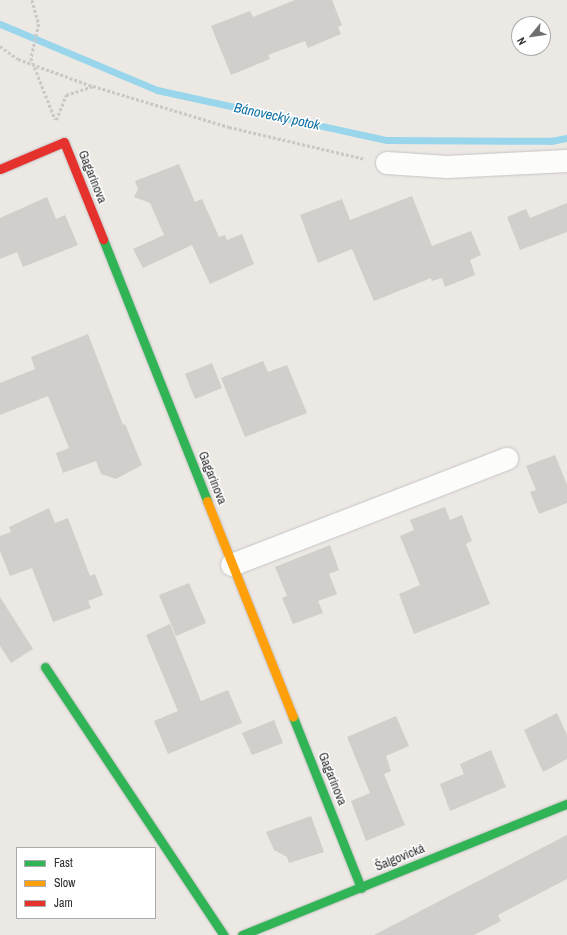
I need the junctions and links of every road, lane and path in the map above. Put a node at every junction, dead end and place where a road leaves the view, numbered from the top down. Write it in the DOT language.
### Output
graph roads {
  1 [pos="32,0"];
  2 [pos="0,46"];
  3 [pos="34,65"];
  4 [pos="93,86"];
  5 [pos="56,120"];
  6 [pos="64,142"];
  7 [pos="567,161"];
  8 [pos="387,163"];
  9 [pos="0,169"];
  10 [pos="507,459"];
  11 [pos="232,565"];
  12 [pos="45,667"];
  13 [pos="567,804"];
  14 [pos="361,888"];
  15 [pos="224,935"];
  16 [pos="242,935"];
  1 -- 3 [label="path"];
  2 -- 3 [label="path"];
  3 -- 4 [label="path"];
  3 -- 5 [label="path"];
  4 -- 5 [label="path"];
  4 -- 8 [label="path"];
  5 -- 6 [label="path"];
  6 -- 9 [label="street, Gagarinova"];
  6 -- 11 [label="street, Gagarinova"];
  7 -- 8 [label="street"];
  10 -- 11 [label="street"];
  11 -- 14 [label="street, Gagarinova"];
  12 -- 15 [label="street"];
  13 -- 14 [label="street, Šalgovická"];
  14 -- 16 [label="street, Šalgovická"];
}
